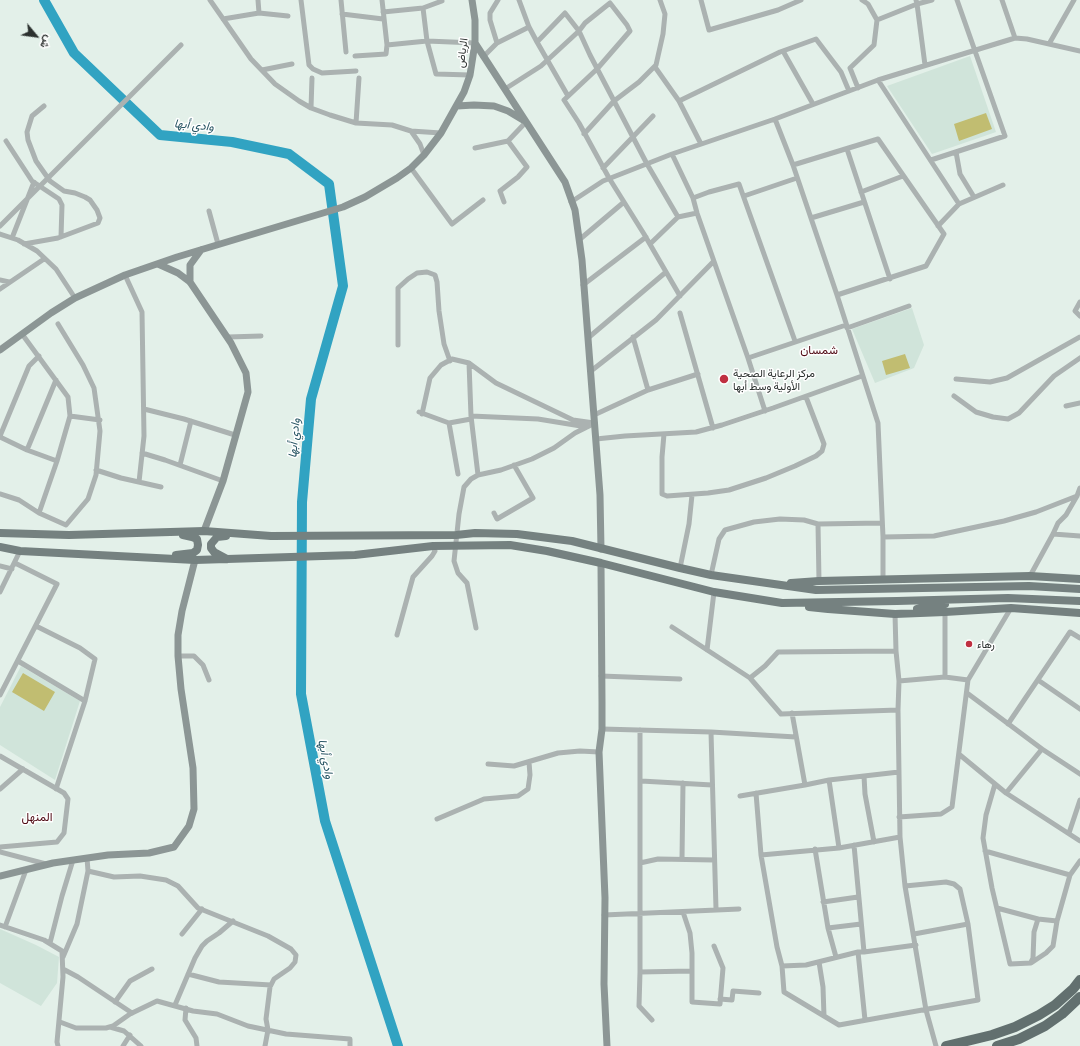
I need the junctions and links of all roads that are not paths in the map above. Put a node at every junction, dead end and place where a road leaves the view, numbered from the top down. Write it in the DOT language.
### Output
graph roads {
  1 [pos="210,0"];
  2 [pos="258,0"];
  3 [pos="301,0"];
  4 [pos="341,0"];
  5 [pos="382,0"];
  6 [pos="472,0"];
  7 [pos="498,0"];
  8 [pos="519,0"];
  9 [pos="660,0"];
  10 [pos="701,0"];
  11 [pos="801,0"];
  12 [pos="862,0"];
  13 [pos="932,0"];
  14 [pos="957,0"];
  15 [pos="1002,0"];
  16 [pos="1074,0"];
  17 [pos="442,1"];
  18 [pos="917,2"];
  19 [pos="423,8"];
  20 [pos="383,12"];
  21 [pos="259,13"];
  22 [pos="342,14"];
  23 [pos="288,16"];
  24 [pos="223,19"];
  25 [pos="383,19"];
  26 [pos="877,20"];
  27 [pos="529,27"];
  28 [pos="579,31"];
  29 [pos="1015,38"];
  30 [pos="427,41"];
  31 [pos="536,42"];
  32 [pos="475,43"];
  33 [pos="497,43"];
  34 [pos="181,44"];
  35 [pos="1049,44"];
  36 [pos="386,45"];
  37 [pos="975,50"];
  38 [pos="783,51"];
  39 [pos="346,52"];
  40 [pos="1080,52"];
  41 [pos="355,56"];
  42 [pos="483,57"];
  43 [pos="547,60"];
  44 [pos="292,64"];
  45 [pos="925,65"];
  46 [pos="655,67"];
  47 [pos="597,69"];
  48 [pos="262,70"];
  49 [pos="356,71"];
  50 [pos="470,75"];
  51 [pos="312,78"];
  52 [pos="359,78"];
  53 [pos="878,80"];
  54 [pos="858,88"];
  55 [pos="505,89"];
  56 [pos="850,91"];
  57 [pos="568,96"];
  58 [pos="614,101"];
  59 [pos="679,101"];
  60 [pos="813,104"];
  61 [pos="44,106"];
  62 [pos="457,106"];
  63 [pos="311,108"];
  64 [pos="653,116"];
  65 [pos="775,118"];
  66 [pos="526,122"];
  67 [pos="356,123"];
  68 [pos="411,131"];
  69 [pos="441,133"];
  70 [pos="584,134"];
  71 [pos="633,137"];
  72 [pos="6,141"];
  73 [pos="508,141"];
  74 [pos="701,144"];
  75 [pos="475,148"];
  76 [pos="847,149"];
  77 [pos="956,152"];
  78 [pos="672,154"];
  79 [pos="424,155"];
  80 [pos="931,160"];
  81 [pos="647,164"];
  82 [pos="793,165"];
  83 [pos="411,168"];
  84 [pos="603,168"];
  85 [pos="903,176"];
  86 [pos="609,178"];
  87 [pos="797,178"];
  88 [pos="34,182"];
  89 [pos="1003,185"];
  90 [pos="861,192"];
  91 [pos="744,196"];
  92 [pos="693,198"];
  93 [pos="974,198"];
  94 [pos="483,200"];
  95 [pos="504,202"];
  96 [pos="572,202"];
  97 [pos="624,202"];
  98 [pos="864,202"];
  99 [pos="959,204"];
  100 [pos="209,211"];
  101 [pos="697,214"];
  102 [pos="678,217"];
  103 [pos="811,218"];
  104 [pos="0,226"];
  105 [pos="938,226"];
  106 [pos="0,234"];
  107 [pos="61,237"];
  108 [pos="646,237"];
  109 [pos="12,238"];
  110 [pos="579,240"];
  111 [pos="24,244"];
  112 [pos="218,244"];
  113 [pos="650,244"];
  114 [pos="201,250"];
  115 [pos="44,259"];
  116 [pos="713,262"];
  117 [pos="158,264"];
  118 [pos="666,272"];
  119 [pos="125,275"];
  120 [pos="890,278"];
  121 [pos="0,280"];
  122 [pos="10,282"];
  123 [pos="190,282"];
  124 [pos="583,285"];
  125 [pos="0,289"];
  126 [pos="837,295"];
  127 [pos="680,296"];
  128 [pos="75,298"];
  129 [pos="1080,302"];
  130 [pos="909,306"];
  131 [pos="680,313"];
  132 [pos="1080,316"];
  133 [pos="58,324"];
  134 [pos="847,326"];
  135 [pos="22,334"];
  136 [pos="260,336"];
  137 [pos="228,337"];
  138 [pos="1080,337"];
  139 [pos="588,338"];
  140 [pos="633,338"];
  141 [pos="795,341"];
  142 [pos="398,345"];
  143 [pos="1,347"];
  144 [pos="39,356"];
  145 [pos="748,358"];
  146 [pos="1080,358"];
  147 [pos="450,361"];
  148 [pos="469,363"];
  149 [pos="591,371"];
  150 [pos="698,374"];
  151 [pos="862,376"];
  152 [pos="956,379"];
  153 [pos="56,380"];
  154 [pos="648,390"];
  155 [pos="954,396"];
  156 [pos="806,397"];
  157 [pos="1080,403"];
  158 [pos="1066,406"];
  159 [pos="144,409"];
  160 [pos="765,411"];
  161 [pos="594,414"];
  162 [pos="70,416"];
  163 [pos="471,418"];
  164 [pos="100,420"];
  165 [pos="191,421"];
  166 [pos="449,423"];
  167 [pos="595,423"];
  168 [pos="587,427"];
  169 [pos="713,428"];
  170 [pos="664,434"];
  171 [pos="235,436"];
  172 [pos="0,437"];
  173 [pos="596,439"];
  174 [pos="27,450"];
  175 [pos="142,454"];
  176 [pos="57,460"];
  177 [pos="180,465"];
  178 [pos="514,465"];
  179 [pos="96,470"];
  180 [pos="458,474"];
  181 [pos="478,475"];
  182 [pos="223,481"];
  183 [pos="139,482"];
  184 [pos="161,487"];
  185 [pos="1080,488"];
  186 [pos="0,494"];
  187 [pos="692,495"];
  188 [pos="1077,496"];
  189 [pos="39,513"];
  190 [pos="494,513"];
  191 [pos="882,523"];
  192 [pos="818,524"];
  193 [pos="204,531"];
  194 [pos="2,533"];
  195 [pos="163,533"];
  196 [pos="249,534"];
  197 [pos="1053,534"];
  198 [pos="456,535"];
  199 [pos="883,536"];
  200 [pos="1080,536"];
  201 [pos="434,546"];
  202 [pos="456,546"];
  203 [pos="0,547"];
  204 [pos="601,549"];
  205 [pos="20,551"];
  206 [pos="151,559"];
  207 [pos="195,560"];
  208 [pos="229,560"];
  209 [pos="15,563"];
  210 [pos="601,563"];
  211 [pos="0,566"];
  212 [pos="680,568"];
  213 [pos="12,569"];
  214 [pos="711,575"];
  215 [pos="1030,576"];
  216 [pos="883,579"];
  217 [pos="1080,579"];
  218 [pos="910,580"];
  219 [pos="819,581"];
  220 [pos="774,585"];
  221 [pos="971,588"];
  222 [pos="1080,589"];
  223 [pos="0,592"];
  224 [pos="714,592"];
  225 [pos="967,599"];
  226 [pos="1080,601"];
  227 [pos="782,603"];
  228 [pos="1011,608"];
  229 [pos="945,612"];
  230 [pos="1080,613"];
  231 [pos="895,614"];
  232 [pos="36,626"];
  233 [pos="672,627"];
  234 [pos="476,628"];
  235 [pos="397,636"];
  236 [pos="1080,638"];
  237 [pos="707,650"];
  238 [pos="896,652"];
  239 [pos="178,656"];
  240 [pos="18,661"];
  241 [pos="601,676"];
  242 [pos="945,677"];
  243 [pos="750,678"];
  244 [pos="680,679"];
  245 [pos="209,680"];
  246 [pos="968,680"];
  247 [pos="1038,680"];
  248 [pos="899,681"];
  249 [pos="2,686"];
  250 [pos="967,693"];
  251 [pos="0,695"];
  252 [pos="85,701"];
  253 [pos="1080,709"];
  254 [pos="898,710"];
  255 [pos="792,713"];
  256 [pos="1008,724"];
  257 [pos="602,729"];
  258 [pos="640,730"];
  259 [pos="711,732"];
  260 [pos="796,737"];
  261 [pos="1042,749"];
  262 [pos="599,752"];
  263 [pos="960,755"];
  264 [pos="0,756"];
  265 [pos="529,762"];
  266 [pos="488,764"];
  267 [pos="22,770"];
  268 [pos="899,772"];
  269 [pos="1080,774"];
  270 [pos="864,776"];
  271 [pos="829,780"];
  272 [pos="641,781"];
  273 [pos="683,783"];
  274 [pos="996,784"];
  275 [pos="712,785"];
  276 [pos="805,785"];
  277 [pos="0,789"];
  278 [pos="56,789"];
  279 [pos="756,793"];
  280 [pos="1006,793"];
  281 [pos="740,796"];
  282 [pos="1080,800"];
  283 [pos="899,817"];
  284 [pos="437,819"];
  285 [pos="1069,833"];
  286 [pos="900,836"];
  287 [pos="1080,841"];
  288 [pos="874,842"];
  289 [pos="854,845"];
  290 [pos="0,847"];
  291 [pos="839,848"];
  292 [pos="814,849"];
  293 [pos="985,851"];
  294 [pos="0,852"];
  295 [pos="761,855"];
  296 [pos="87,858"];
  297 [pos="682,859"];
  298 [pos="72,860"];
  299 [pos="714,860"];
  300 [pos="1080,862"];
  301 [pos="640,863"];
  302 [pos="49,864"];
  303 [pos="26,870"];
  304 [pos="88,871"];
  305 [pos="1070,875"];
  306 [pos="0,876"];
  307 [pos="905,886"];
  308 [pos="858,897"];
  309 [pos="823,902"];
  310 [pos="997,908"];
  311 [pos="202,909"];
  312 [pos="716,909"];
  313 [pos="739,909"];
  314 [pos="683,912"];
  315 [pos="640,914"];
  316 [pos="604,915"];
  317 [pos="1038,919"];
  318 [pos="232,921"];
  319 [pos="1056,922"];
  320 [pos="861,924"];
  321 [pos="968,924"];
  322 [pos="3,926"];
  323 [pos="828,928"];
  324 [pos="182,934"];
  325 [pos="914,934"];
  326 [pos="50,944"];
  327 [pos="916,945"];
  328 [pos="714,946"];
  329 [pos="858,952"];
  330 [pos="864,952"];
  331 [pos="836,957"];
  332 [pos="63,959"];
  333 [pos="819,962"];
  334 [pos="1031,963"];
  335 [pos="782,966"];
  336 [pos="63,969"];
  337 [pos="152,969"];
  338 [pos="691,971"];
  339 [pos="640,972"];
  340 [pos="188,974"];
  341 [pos="1080,980"];
  342 [pos="271,985"];
  343 [pos="759,993"];
  344 [pos="1080,997"];
  345 [pos="720,999"];
  346 [pos="115,1002"];
  347 [pos="175,1005"];
  348 [pos="186,1008"];
  349 [pos="926,1010"];
  350 [pos="132,1013"];
  351 [pos="824,1016"];
  352 [pos="652,1020"];
  353 [pos="865,1020"];
  354 [pos="60,1022"];
  355 [pos="110,1027"];
  356 [pos="268,1030"];
  357 [pos="130,1036"];
  358 [pos="58,1046"];
  359 [pos="122,1046"];
  360 [pos="141,1046"];
  361 [pos="196,1046"];
  362 [pos="265,1046"];
  363 [pos="350,1046"];
  364 [pos="607,1046"];
  365 [pos="936,1046"];
  366 [pos="946,1046"];
  367 [pos="997,1046"];
  1 -- 24 [label="street"];
  2 -- 21 [label="street"];
  3 -- 49 [label="street"];
  4 -- 22 [label="street"];
  5 -- 20 [label="street"];
  6 -- 32 [label="street, الرياض"];
  7 -- 33 [label="street"];
  8 -- 27 [label="street"];
  9 -- 46 [label="street"];
  10 -- 11 [label="street"];
  12 -- 26 [label="street"];
  13 -- 18 [label="street"];
  14 -- 37 [label="street"];
  15 -- 29 [label="street"];
  16 -- 35 [label="street"];
  17 -- 19 [label="street"];
  18 -- 26 [label="street"];
  18 -- 45 [label="street"];
  19 -- 20 [label="street"];
  19 -- 30 [label="street"];
  20 -- 25 [label="street"];
  21 -- 23 [label="street"];
  21 -- 24 [label="street"];
  22 -- 25 [label="street"];
  22 -- 39 [label="street"];
  24 -- 48 [label="street"];
  25 -- 36 [label="street"];
  26 -- 54 [label="street"];
  27 -- 31 [label="street"];
  27 -- 33 [label="street"];
  28 -- 31 [label="street"];
  28 -- 43 [label="street"];
  28 -- 47 [label="street"];
  28 -- 47 [label="street"];
  29 -- 35 [label="street"];
  29 -- 37 [label="street"];
  30 -- 32 [label="street"];
  30 -- 36 [label="street"];
  30 -- 50 [label="street"];
  31 -- 43 [label="street"];
  32 -- 42 [label="street"];
  32 -- 50 [label="street, الرياض"];
  33 -- 42 [label="street"];
  34 -- 104 [label="street"];
  35 -- 40 [label="street"];
  36 -- 41 [label="street"];
  37 -- 45 [label="street"];
  37 -- 77 [label="street"];
  38 -- 56 [label="street"];
  38 -- 59 [label="street"];
  38 -- 60 [label="street"];
  42 -- 55 [label="street"];
  43 -- 55 [label="street"];
  43 -- 57 [label="street"];
  44 -- 48 [label="street"];
  45 -- 53 [label="street"];
  46 -- 58 [label="street"];
  46 -- 59 [label="street"];
  47 -- 57 [label="street"];
  47 -- 58 [label="street"];
  48 -- 63 [label="street"];
  50 -- 62 [label="street, الرياض"];
  51 -- 63 [label="street"];
  52 -- 67 [label="street"];
  53 -- 54 [label="street"];
  53 -- 80 [label="street"];
  54 -- 56 [label="street"];
  55 -- 66 [label="street"];
  56 -- 60 [label="street"];
  57 -- 70 [label="street"];
  58 -- 70 [label="street"];
  58 -- 71 [label="street"];
  59 -- 74 [label="street"];
  60 -- 65 [label="street"];
  61 -- 107 [label="street"];
  62 -- 66 [label="street"];
  62 -- 69 [label="street, الرياض"];
  63 -- 67 [label="street"];
  64 -- 71 [label="street"];
  65 -- 74 [label="street"];
  65 -- 82 [label="street"];
  66 -- 73 [label="street"];
  66 -- 96 [label="street"];
  67 -- 68 [label="street"];
  68 -- 69 [label="street"];
  68 -- 79 [label="street"];
  69 -- 79 [label="street, الرياض"];
  70 -- 84 [label="street"];
  71 -- 81 [label="street"];
  71 -- 84 [label="street"];
  72 -- 88 [label="street"];
  73 -- 75 [label="street"];
  73 -- 95 [label="street"];
  74 -- 78 [label="street"];
  76 -- 82 [label="street"];
  76 -- 85 [label="street"];
  76 -- 90 [label="street"];
  77 -- 80 [label="street"];
  77 -- 93 [label="street"];
  78 -- 81 [label="street"];
  78 -- 92 [label="street"];
  79 -- 83 [label="street, الرياض"];
  80 -- 99 [label="street"];
  81 -- 86 [label="street"];
  81 -- 102 [label="street"];
  82 -- 87 [label="street"];
  83 -- 94 [label="street"];
  83 -- 112 [label="street, الرياض"];
  84 -- 86 [label="street"];
  85 -- 90 [label="street"];
  85 -- 105 [label="street"];
  86 -- 96 [label="street"];
  86 -- 97 [label="street"];
  87 -- 91 [label="street"];
  87 -- 103 [label="street"];
  88 -- 107 [label="street"];
  88 -- 109 [label="street"];
  89 -- 93 [label="street"];
  90 -- 98 [label="street"];
  91 -- 92 [label="street"];
  91 -- 141 [label="street"];
  92 -- 101 [label="street"];
  93 -- 99 [label="street"];
  96 -- 110 [label="street"];
  97 -- 108 [label="street"];
  97 -- 110 [label="street"];
  98 -- 103 [label="street"];
  98 -- 120 [label="street"];
  99 -- 105 [label="street"];
  100 -- 112 [label="street"];
  101 -- 102 [label="street"];
  101 -- 116 [label="street"];
  102 -- 113 [label="street"];
  103 -- 126 [label="street"];
  105 -- 120 [label="street"];
  106 -- 109 [label="street"];
  107 -- 111 [label="street"];
  108 -- 113 [label="street"];
  108 -- 124 [label="street"];
  109 -- 111 [label="street"];
  110 -- 124 [label="street"];
  111 -- 115 [label="street"];
  112 -- 114 [label="street, الرياض"];
  113 -- 118 [label="street"];
  114 -- 117 [label="street, الرياض"];
  114 -- 123 [label="street"];
  115 -- 122 [label="street"];
  115 -- 128 [label="street"];
  116 -- 127 [label="street"];
  116 -- 145 [label="street"];
  117 -- 119 [label="street, الرياض"];
  117 -- 123 [label="street"];
  118 -- 127 [label="street"];
  118 -- 139 [label="street"];
  119 -- 128 [label="street, الرياض"];
  119 -- 159 [label="street"];
  120 -- 126 [label="street"];
  121 -- 122 [label="street"];
  122 -- 125 [label="street"];
  123 -- 137 [label="street"];
  124 -- 139 [label="street"];
  126 -- 134 [label="street"];
  127 -- 140 [label="street"];
  128 -- 135 [label="street, الرياض"];
  129 -- 132 [label="street"];
  130 -- 134 [label="street"];
  131 -- 150 [label="street"];
  133 -- 164 [label="street"];
  134 -- 141 [label="street"];
  134 -- 151 [label="street"];
  135 -- 143 [label="street, الرياض"];
  135 -- 144 [label="street"];
  136 -- 137 [label="street"];
  137 -- 171 [label="street"];
  138 -- 152 [label="street"];
  139 -- 149 [label="street"];
  140 -- 149 [label="street"];
  140 -- 154 [label="street"];
  141 -- 145 [label="street"];
  142 -- 147 [label="street"];
  144 -- 153 [label="street"];
  144 -- 172 [label="street"];
  145 -- 160 [label="street"];
  146 -- 155 [label="street"];
  147 -- 148 [label="street"];
  147 -- 166 [label="street"];
  148 -- 163 [label="street"];
  148 -- 167 [label="street"];
  149 -- 161 [label="street"];
  150 -- 154 [label="street"];
  150 -- 169 [label="street"];
  151 -- 156 [label="street"];
  151 -- 191 [label="street"];
  153 -- 162 [label="street"];
  153 -- 174 [label="street"];
  154 -- 161 [label="street"];
  156 -- 160 [label="street"];
  156 -- 187 [label="street"];
  157 -- 158 [label="street"];
  159 -- 165 [label="street"];
  159 -- 175 [label="street"];
  160 -- 169 [label="street"];
  161 -- 167 [label="street"];
  162 -- 164 [label="street"];
  162 -- 176 [label="street"];
  163 -- 166 [label="street"];
  163 -- 168 [label="street"];
  163 -- 181 [label="street"];
  164 -- 179 [label="street"];
  165 -- 171 [label="street"];
  165 -- 177 [label="street"];
  166 -- 180 [label="street"];
  167 -- 168 [label="street"];
  167 -- 173 [label="street"];
  168 -- 178 [label="street"];
  169 -- 170 [label="street"];
  170 -- 173 [label="street"];
  170 -- 187 [label="street"];
  171 -- 182 [label="street"];
  172 -- 174 [label="street"];
  173 -- 204 [label="street"];
  174 -- 176 [label="street"];
  175 -- 177 [label="street"];
  175 -- 183 [label="street"];
  176 -- 189 [label="street"];
  177 -- 182 [label="street"];
  178 -- 181 [label="street"];
  178 -- 190 [label="street"];
  179 -- 183 [label="street"];
  179 -- 189 [label="street"];
  181 -- 198 [label="street"];
  182 -- 193 [label="street"];
  183 -- 184 [label="street"];
  185 -- 188 [label="street"];
  186 -- 189 [label="street"];
  187 -- 212 [label="street"];
  188 -- 197 [label="street"];
  188 -- 199 [label="street"];
  191 -- 192 [label="street"];
  191 -- 199 [label="street"];
  192 -- 214 [label="street"];
  192 -- 219 [label="street"];
  193 -- 195 [label="main road"];
  193 -- 196 [label="main road"];
  194 -- 195 [label="main road"];
  195 -- 206 [label="main road"];
  196 -- 198 [label="main road"];
  196 -- 208 [label="main road"];
  197 -- 200 [label="street"];
  197 -- 215 [label="street"];
  198 -- 202 [label="street"];
  198 -- 204 [label="main road"];
  199 -- 216 [label="street"];
  201 -- 202 [label="main road"];
  201 -- 208 [label="main road"];
  201 -- 235 [label="street"];
  202 -- 210 [label="main road"];
  202 -- 234 [label="street"];
  203 -- 205 [label="main road"];
  204 -- 212 [label="main road"];
  205 -- 206 [label="main road"];
  205 -- 209 [label="street"];
  206 -- 207 [label="main road"];
  207 -- 208 [label="main road"];
  207 -- 239 [label="street"];
  209 -- 213 [label="street"];
  209 -- 232 [label="street"];
  210 -- 224 [label="main road"];
  210 -- 241 [label="street"];
  211 -- 213 [label="street"];
  212 -- 214 [label="main road"];
  213 -- 223 [label="street"];
  214 -- 220 [label="main road"];
  215 -- 217 [label="main road"];
  215 -- 218 [label="main road"];
  216 -- 218 [label="main road"];
  216 -- 219 [label="main road"];
  218 -- 221 [label="main road"];
  219 -- 220 [label="main road"];
  220 -- 221 [label="main road"];
  221 -- 222 [label="main road"];
  224 -- 227 [label="main road"];
  224 -- 237 [label="street"];
  225 -- 226 [label="main road"];
  225 -- 227 [label="main road"];
  225 -- 231 [label="main road"];
  227 -- 231 [label="main road"];
  228 -- 229 [label="main road"];
  228 -- 230 [label="main road"];
  228 -- 246 [label="street"];
  229 -- 231 [label="main road"];
  229 -- 242 [label="street"];
  231 -- 238 [label="street"];
  232 -- 240 [label="street"];
  232 -- 252 [label="street"];
  233 -- 237 [label="street"];
  236 -- 247 [label="street"];
  237 -- 243 [label="street"];
  238 -- 243 [label="street"];
  238 -- 248 [label="street"];
  239 -- 245 [label="street"];
  239 -- 296 [label="street"];
  240 -- 249 [label="street"];
  240 -- 252 [label="street"];
  241 -- 244 [label="street"];
  241 -- 257 [label="street"];
  242 -- 246 [label="street"];
  242 -- 248 [label="street"];
  243 -- 255 [label="street"];
  246 -- 250 [label="street"];
  247 -- 253 [label="street"];
  247 -- 256 [label="street"];
  248 -- 254 [label="street"];
  249 -- 251 [label="street"];
  250 -- 256 [label="street"];
  250 -- 263 [label="street"];
  252 -- 278 [label="street"];
  254 -- 255 [label="street"];
  254 -- 268 [label="street"];
  255 -- 260 [label="street"];
  256 -- 261 [label="street"];
  257 -- 258 [label="street"];
  257 -- 262 [label="street"];
  258 -- 259 [label="street"];
  258 -- 272 [label="street"];
  259 -- 260 [label="street"];
  259 -- 275 [label="street"];
  260 -- 276 [label="street"];
  261 -- 269 [label="street"];
  261 -- 280 [label="street"];
  262 -- 265 [label="street"];
  262 -- 316 [label="street"];
  263 -- 274 [label="street"];
  263 -- 283 [label="street"];
  264 -- 267 [label="street"];
  265 -- 266 [label="street"];
  265 -- 284 [label="street"];
  267 -- 277 [label="street"];
  267 -- 278 [label="street"];
  268 -- 270 [label="street"];
  268 -- 283 [label="street"];
  270 -- 271 [label="street"];
  270 -- 288 [label="street"];
  271 -- 276 [label="street"];
  271 -- 291 [label="street"];
  272 -- 273 [label="street"];
  272 -- 301 [label="street"];
  273 -- 275 [label="street"];
  273 -- 297 [label="street"];
  274 -- 280 [label="street"];
  274 -- 293 [label="street"];
  275 -- 299 [label="street"];
  276 -- 279 [label="street"];
  278 -- 290 [label="street"];
  279 -- 281 [label="street"];
  279 -- 295 [label="street"];
  280 -- 285 [label="street"];
  282 -- 285 [label="street"];
  283 -- 286 [label="street"];
  285 -- 287 [label="street"];
  286 -- 288 [label="street"];
  286 -- 307 [label="street"];
  288 -- 289 [label="street"];
  289 -- 291 [label="street"];
  289 -- 308 [label="street"];
  291 -- 292 [label="street"];
  292 -- 295 [label="street"];
  292 -- 309 [label="street"];
  293 -- 305 [label="street"];
  293 -- 310 [label="street"];
  294 -- 302 [label="street"];
  295 -- 335 [label="street"];
  296 -- 298 [label="street"];
  296 -- 304 [label="street"];
  297 -- 299 [label="street"];
  297 -- 301 [label="street"];
  298 -- 302 [label="street"];
  298 -- 326 [label="street"];
  299 -- 312 [label="street"];
  300 -- 305 [label="street"];
  301 -- 315 [label="street"];
  302 -- 303 [label="street"];
  303 -- 306 [label="street"];
  303 -- 322 [label="street"];
  304 -- 311 [label="street"];
  304 -- 332 [label="street"];
  305 -- 319 [label="street"];
  307 -- 321 [label="street"];
  307 -- 325 [label="street"];
  308 -- 309 [label="street"];
  308 -- 320 [label="street"];
  309 -- 323 [label="street"];
  310 -- 317 [label="street"];
  310 -- 334 [label="street"];
  311 -- 318 [label="street"];
  311 -- 324 [label="street"];
  312 -- 313 [label="street"];
  312 -- 314 [label="street"];
  314 -- 315 [label="street"];
  314 -- 338 [label="street"];
  315 -- 316 [label="street"];
  315 -- 339 [label="street"];
  316 -- 364 [label="street"];
  317 -- 319 [label="street"];
  317 -- 334 [label="street"];
  318 -- 340 [label="street"];
  318 -- 342 [label="street"];
  319 -- 334 [label="street"];
  320 -- 323 [label="street"];
  320 -- 330 [label="street"];
  321 -- 325 [label="street"];
  321 -- 349 [label="street"];
  322 -- 326 [label="street"];
  323 -- 331 [label="street"];
  325 -- 327 [label="street"];
  326 -- 332 [label="street"];
  327 -- 330 [label="street"];
  327 -- 349 [label="street"];
  328 -- 345 [label="street"];
  329 -- 330 [label="street"];
  329 -- 331 [label="street"];
  329 -- 353 [label="street"];
  331 -- 333 [label="street"];
  332 -- 336 [label="street"];
  333 -- 335 [label="street"];
  333 -- 351 [label="street"];
  335 -- 351 [label="street"];
  336 -- 346 [label="street"];
  336 -- 354 [label="street"];
  337 -- 346 [label="street"];
  338 -- 339 [label="street"];
  338 -- 345 [label="street"];
  339 -- 352 [label="street"];
  340 -- 342 [label="street"];
  340 -- 347 [label="street"];
  341 -- 366 [label="highway"];
  342 -- 356 [label="street"];
  343 -- 345 [label="street"];
  344 -- 367 [label="highway"];
  346 -- 350 [label="street"];
  347 -- 348 [label="street"];
  347 -- 350 [label="street"];
  348 -- 356 [label="street"];
  348 -- 361 [label="street"];
  349 -- 353 [label="street"];
  349 -- 365 [label="street"];
  350 -- 355 [label="street"];
  351 -- 353 [label="street"];
  354 -- 355 [label="street"];
  354 -- 358 [label="street"];
  355 -- 357 [label="street"];
  356 -- 362 [label="street"];
  356 -- 363 [label="street"];
  357 -- 359 [label="street"];
  357 -- 360 [label="street"];
}
